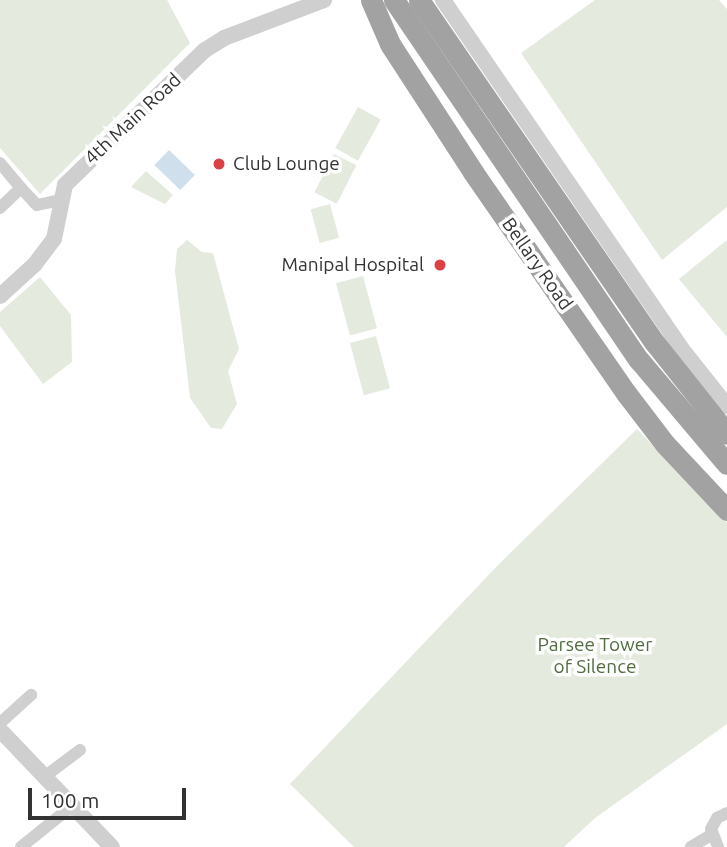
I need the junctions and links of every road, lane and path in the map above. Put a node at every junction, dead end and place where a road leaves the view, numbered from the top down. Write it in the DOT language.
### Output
graph roads {
  1 [pos="324,0"];
  2 [pos="371,0"];
  3 [pos="394,0"];
  4 [pos="419,0"];
  5 [pos="443,0"];
  6 [pos="457,41"];
  7 [pos="0,163"];
  8 [pos="21,188"];
  9 [pos="61,201"];
  10 [pos="0,208"];
  11 [pos="0,296"];
  12 [pos="727,406"];
  13 [pos="727,433"];
  14 [pos="727,464"];
  15 [pos="727,510"];
  16 [pos="31,695"];
  17 [pos="0,723"];
  18 [pos="0,730"];
  19 [pos="80,750"];
  20 [pos="44,777"];
  21 [pos="72,806"];
  22 [pos="727,813"];
  23 [pos="711,835"];
  24 [pos="20,847"];
  25 [pos="112,847"];
  26 [pos="691,847"];
  27 [pos="718,847"];
  1 -- 9 [label="street, 4th Main Road"];
  2 -- 15 [label="highway, Bellary Road"];
  3 -- 14 [label="highway, Bellary Road"];
  4 -- 6 [label="highway"];
  5 -- 6 [label="street"];
  6 -- 12 [label="street"];
  6 -- 13 [label="highway"];
  7 -- 8 [label="street"];
  8 -- 9 [label="street"];
  8 -- 10 [label="street"];
  9 -- 11 [label="street, 4th Main Road"];
  16 -- 17 [label="street"];
  18 -- 20 [label="street"];
  19 -- 20 [label="street"];
  20 -- 21 [label="street"];
  21 -- 24 [label="street"];
  21 -- 25 [label="street"];
  22 -- 23 [label="street"];
  23 -- 26 [label="street"];
  23 -- 27 [label="street"];
}
